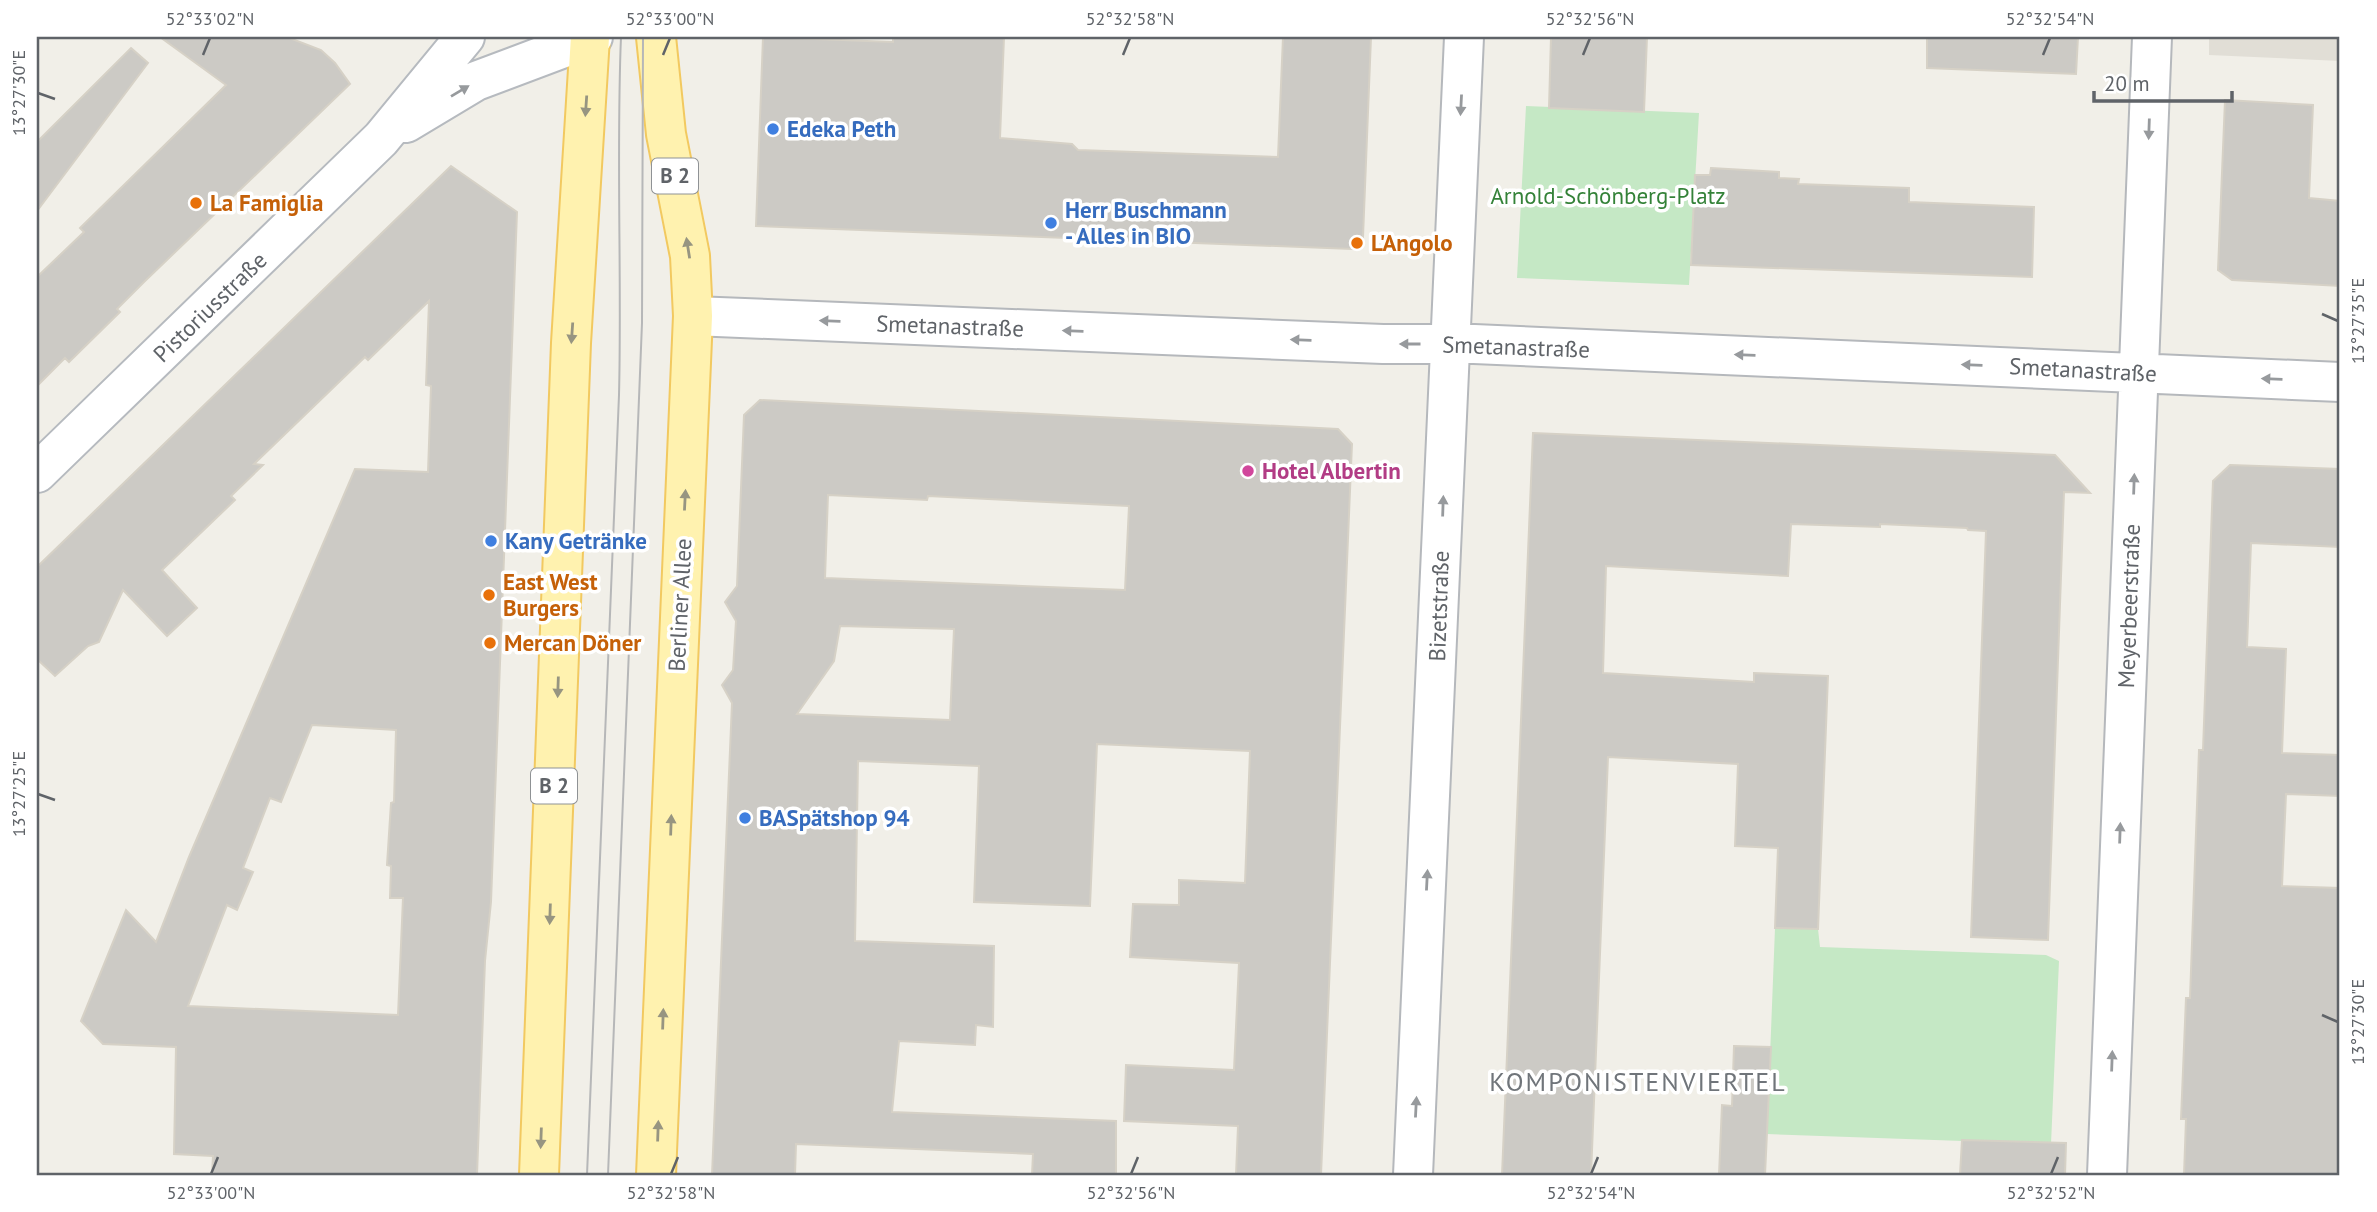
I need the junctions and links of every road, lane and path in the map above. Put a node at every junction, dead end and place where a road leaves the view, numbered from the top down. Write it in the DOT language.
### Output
graph roads {
  1 [pos="591,37"];
  2 [pos="656,37"];
  3 [pos="1464,37"];
  4 [pos="2152,37"];
  5 [pos="460,38"];
  6 [pos="380,139"];
  7 [pos="693,316"];
  8 [pos="1451,344"];
  9 [pos="2138,371"];
  10 [pos="2340,382"];
  11 [pos="37,473"];
  12 [pos="539,1175"];
  13 [pos="656,1175"];
  14 [pos="1413,1175"];
  15 [pos="2106,1175"];
  6 -- 1 [label="street, Pistoriusstraße, one-way"];
  1 -- 12 [label="main road, B 2, one-way"];
  7 -- 2 [label="main road, Berliner Allee / B 2, one-way"];
  3 -- 8 [label="street, Bizetstraße, one-way"];
  4 -- 9 [label="street, Meyerbeerstraße, one-way"];
  5 -- 6 [label="street, Pistoriusstraße"];
  6 -- 11 [label="street, Pistoriusstraße"];
  8 -- 7 [label="street, Smetanastraße, one-way"];
  13 -- 7 [label="main road, Berliner Allee / B 2, one-way"];
  9 -- 8 [label="street, Smetanastraße, one-way"];
  14 -- 8 [label="street, Bizetstraße, one-way"];
  10 -- 9 [label="street, Smetanastraße, one-way"];
  15 -- 9 [label="street, Meyerbeerstraße, one-way"];
}
